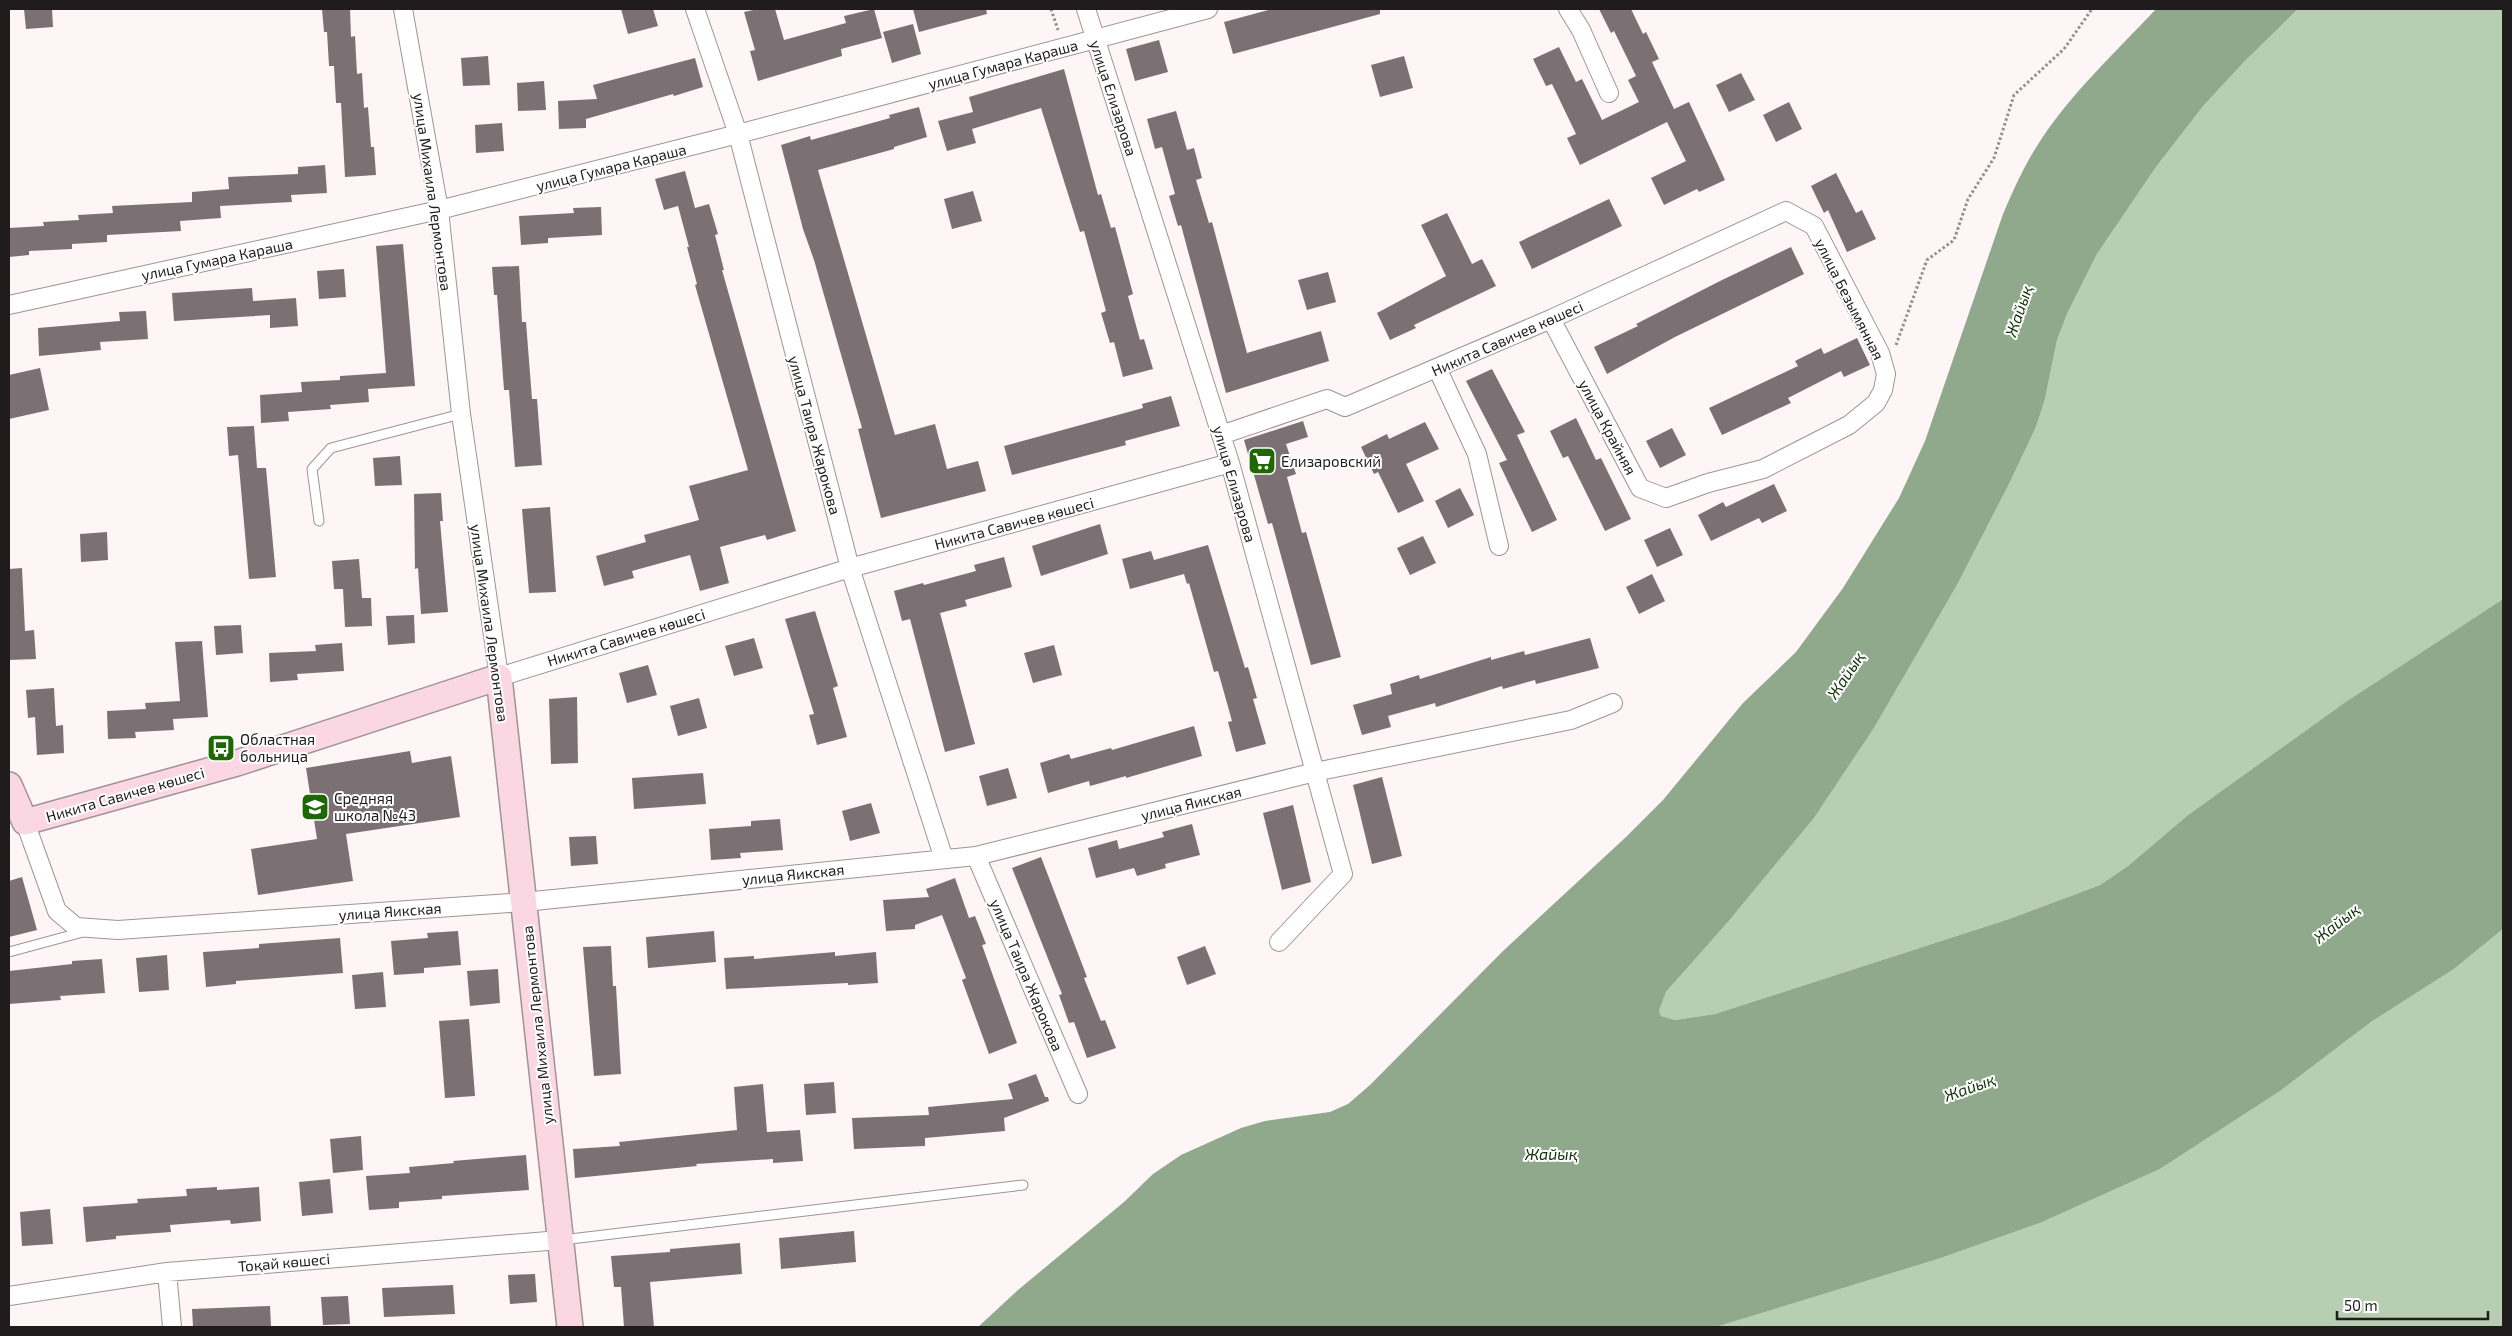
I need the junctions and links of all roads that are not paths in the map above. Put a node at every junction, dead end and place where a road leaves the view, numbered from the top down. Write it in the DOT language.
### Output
graph roads {
  1 [pos="403,9"];
  2 [pos="695,9"];
  3 [pos="1086,9"];
  4 [pos="1208,9"];
  5 [pos="1568,9"];
  6 [pos="1096,39"];
  7 [pos="1609,94"];
  8 [pos="738,134"];
  9 [pos="439,210"];
  10 [pos="1786,211"];
  11 [pos="9,305"];
  12 [pos="1551,319"];
  13 [pos="1438,368"];
  14 [pos="1886,374"];
  15 [pos="461,414"];
  16 [pos="1222,435"];
  17 [pos="1230,463"];
  18 [pos="319,521"];
  19 [pos="1499,546"];
  20 [pos="850,568"];
  21 [pos="499,677"];
  22 [pos="1613,703"];
  23 [pos="1315,772"];
  24 [pos="9,785"];
  25 [pos="21,823"];
  26 [pos="976,856"];
  27 [pos="944,859"];
  28 [pos="524,902"];
  29 [pos="93,929"];
  30 [pos="1279,942"];
  31 [pos="9,952"];
  32 [pos="1078,1094"];
  33 [pos="1023,1185"];
  34 [pos="560,1240"];
  35 [pos="167,1272"];
  36 [pos="9,1296"];
  37 [pos="172,1327"];
  38 [pos="570,1327"];
  1 -- 9 [label="street, улица Михаила Лермонтова"];
  2 -- 8 [label="street, улица Таира Жарокова"];
  3 -- 6 [label="street, улица Елизарова"];
  4 -- 6 [label="street, улица Гумара Караша"];
  5 -- 7 [label="street"];
  6 -- 8 [label="street, улица Гумара Караша"];
  6 -- 16 [label="street, улица Елизарова"];
  8 -- 9 [label="street, улица Гумара Караша"];
  8 -- 20 [label="street, улица Таира Жарокова"];
  9 -- 11 [label="street, улица Гумара Караша"];
  9 -- 15 [label="street, улица Михаила Лермонтова"];
  10 -- 12 [label="street, Никита Савичев көшесі"];
  10 -- 14 [label="street, улица Безымянная"];
  12 -- 13 [label="street, Никита Савичев көшесі"];
  12 -- 14 [label="street, улица Крайняя"];
  13 -- 16 [label="street, Никита Савичев көшесі"];
  13 -- 19 [label="street"];
  15 -- 18 [label="lane"];
  15 -- 21 [label="street, улица Михаила Лермонтова"];
  16 -- 17 [label="street, улица Елизарова"];
  17 -- 20 [label="street, Никита Савичев көшесі"];
  17 -- 23 [label="street, улица Елизарова"];
  20 -- 21 [label="street, Никита Савичев көшесі"];
  20 -- 27 [label="street, улица Таира Жарокова"];
  21 -- 25 [label="street, Никита Савичев көшесі"];
  21 -- 28 [label="street, улица Михаила Лермонтова"];
  22 -- 23 [label="street, улица Яикская"];
  23 -- 26 [label="street, улица Яикская"];
  23 -- 30 [label="street, улица Елизарова"];
  24 -- 25 [label="street"];
  25 -- 29 [label="street, улица Яикская"];
  26 -- 27 [label="street, улица Яикская"];
  26 -- 32 [label="street, улица Таира Жарокова"];
  27 -- 28 [label="street, улица Яикская"];
  28 -- 29 [label="street, улица Яикская"];
  28 -- 34 [label="street, улица Михаила Лермонтова"];
  29 -- 31 [label="lane"];
  33 -- 34 [label="lane"];
  34 -- 35 [label="street, Тоқай көшесі"];
  34 -- 38 [label="street, улица Михаила Лермонтова"];
  35 -- 36 [label="street, Тоқай көшесі"];
  35 -- 37 [label="street"];
}
